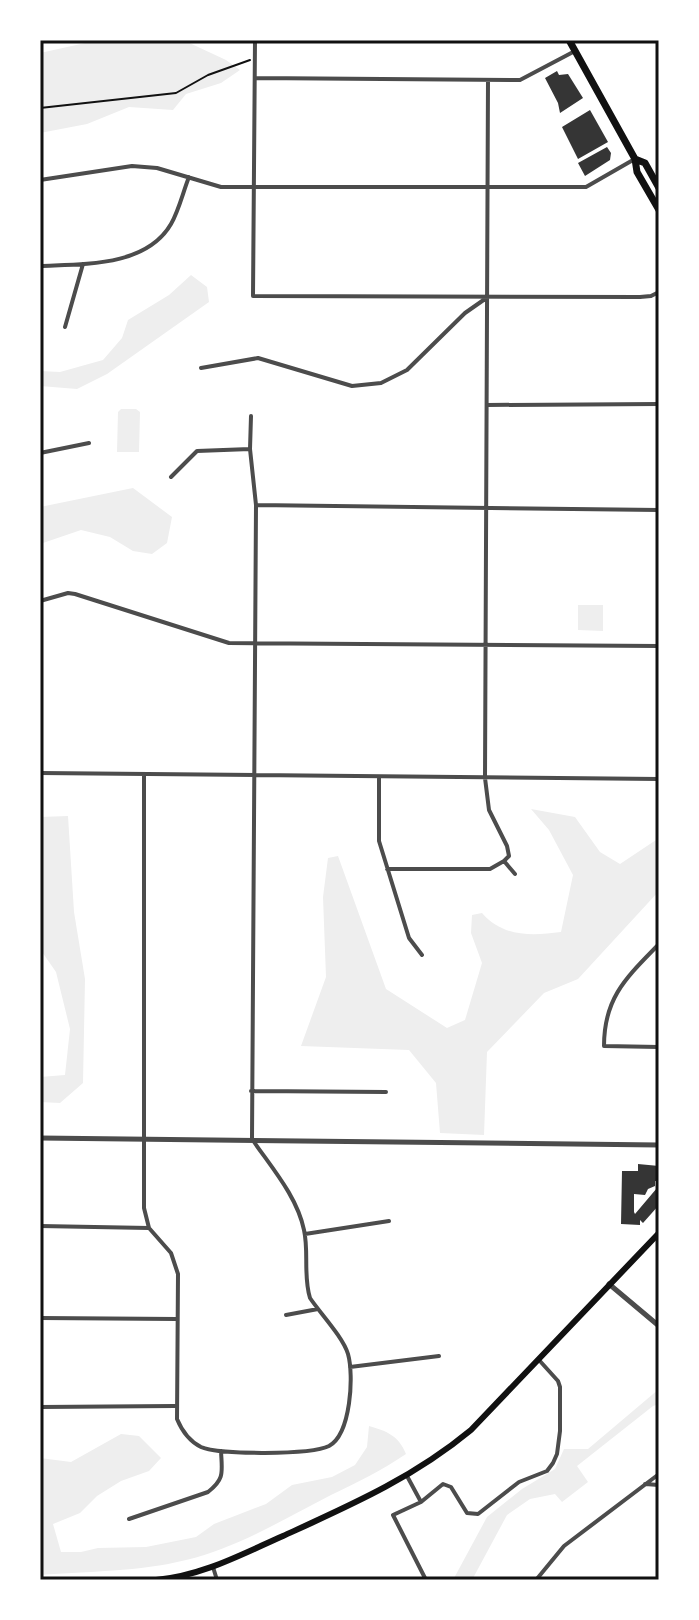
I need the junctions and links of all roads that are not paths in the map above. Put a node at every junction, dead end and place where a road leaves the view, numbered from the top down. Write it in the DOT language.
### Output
graph roads {
  1 [pos="255,40"];
  2 [pos="569,40"];
  3 [pos="575,51"];
  4 [pos="255,78"];
  5 [pos="488,80"];
  6 [pos="635,159"];
  7 [pos="189,177"];
  8 [pos="40,180"];
  9 [pos="253,187"];
  10 [pos="488,188"];
  11 [pos="659,188"];
  12 [pos="659,210"];
  13 [pos="84,264"];
  14 [pos="40,266"];
  15 [pos="659,292"];
  16 [pos="487,297"];
  17 [pos="65,327"];
  18 [pos="201,368"];
  19 [pos="659,404"];
  20 [pos="487,405"];
  21 [pos="251,416"];
  22 [pos="89,443"];
  23 [pos="250,449"];
  24 [pos="40,453"];
  25 [pos="171,477"];
  26 [pos="256,505"];
  27 [pos="487,508"];
  28 [pos="659,510"];
  29 [pos="40,601"];
  30 [pos="255,644"];
  31 [pos="486,644"];
  32 [pos="659,646"];
  33 [pos="40,773"];
  34 [pos="144,775"];
  35 [pos="253,776"];
  36 [pos="379,777"];
  37 [pos="485,778"];
  38 [pos="659,779"];
  39 [pos="504,861"];
  40 [pos="387,869"];
  41 [pos="515,874"];
  42 [pos="659,944"];
  43 [pos="422,955"];
  44 [pos="659,1047"];
  45 [pos="251,1091"];
  46 [pos="386,1092"];
  47 [pos="40,1138"];
  48 [pos="144,1139"];
  49 [pos="252,1139"];
  50 [pos="659,1145"];
  51 [pos="389,1221"];
  52 [pos="40,1226"];
  53 [pos="149,1228"];
  54 [pos="659,1233"];
  55 [pos="305,1234"];
  56 [pos="609,1284"];
  57 [pos="318,1309"];
  58 [pos="286,1315"];
  59 [pos="40,1318"];
  60 [pos="177,1319"];
  61 [pos="659,1326"];
  62 [pos="439,1356"];
  63 [pos="538,1358"];
  64 [pos="349,1368"];
  65 [pos="175,1406"];
  66 [pos="40,1407"];
  67 [pos="221,1451"];
  68 [pos="659,1474"];
  69 [pos="407,1476"];
  70 [pos="645,1484"];
  71 [pos="659,1485"];
  72 [pos="421,1502"];
  73 [pos="129,1519"];
  74 [pos="213,1567"];
  75 [pos="156,1580"];
  76 [pos="217,1580"];
  77 [pos="426,1580"];
  78 [pos="536,1580"];
  1 -- 4 [label="street"];
  2 -- 3 [label="main road"];
  3 -- 5 [label="street"];
  3 -- 6 [label="main road"];
  4 -- 5 [label="street"];
  4 -- 9 [label="street"];
  5 -- 10 [label="street"];
  6 -- 10 [label="street"];
  6 -- 11 [label="main road"];
  6 -- 12 [label="main road"];
  7 -- 8 [label="street"];
  7 -- 9 [label="street"];
  7 -- 13 [label="street"];
  9 -- 10 [label="street"];
  9 -- 16 [label="street"];
  10 -- 16 [label="street"];
  13 -- 14 [label="street"];
  13 -- 17 [label="street"];
  15 -- 16 [label="street"];
  16 -- 18 [label="street"];
  16 -- 20 [label="street"];
  19 -- 20 [label="street"];
  20 -- 27 [label="street"];
  21 -- 23 [label="street"];
  22 -- 24 [label="street"];
  23 -- 25 [label="street"];
  23 -- 26 [label="street"];
  26 -- 27 [label="street"];
  26 -- 30 [label="street"];
  27 -- 28 [label="street"];
  27 -- 31 [label="street"];
  29 -- 30 [label="street"];
  30 -- 31 [label="street"];
  30 -- 35 [label="street"];
  31 -- 32 [label="street"];
  31 -- 37 [label="street"];
  33 -- 34 [label="street"];
  34 -- 35 [label="street"];
  34 -- 48 [label="street"];
  35 -- 36 [label="street"];
  35 -- 45 [label="street"];
  36 -- 37 [label="street"];
  36 -- 40 [label="street"];
  37 -- 38 [label="street"];
  37 -- 39 [label="street"];
  39 -- 40 [label="street"];
  39 -- 41 [label="street"];
  40 -- 43 [label="street"];
  42 -- 44 [label="street"];
  45 -- 46 [label="street"];
  45 -- 49 [label="street"];
  47 -- 48 [label="street"];
  48 -- 49 [label="street"];
  48 -- 53 [label="street"];
  49 -- 50 [label="street"];
  49 -- 55 [label="street"];
  51 -- 55 [label="street"];
  52 -- 53 [label="street"];
  53 -- 60 [label="street"];
  54 -- 56 [label="main road"];
  55 -- 57 [label="street"];
  56 -- 61 [label="street"];
  56 -- 63 [label="main road"];
  57 -- 58 [label="street"];
  57 -- 64 [label="street"];
  59 -- 60 [label="street"];
  60 -- 65 [label="street"];
  62 -- 64 [label="street"];
  63 -- 69 [label="main road"];
  63 -- 72 [label="street"];
  64 -- 67 [label="street"];
  65 -- 66 [label="street"];
  65 -- 67 [label="street"];
  67 -- 73 [label="street"];
  68 -- 70 [label="street"];
  69 -- 72 [label="street"];
  69 -- 74 [label="main road"];
  70 -- 71 [label="street"];
  70 -- 78 [label="street"];
  72 -- 77 [label="street"];
  74 -- 75 [label="main road"];
  74 -- 76 [label="street"];
}
